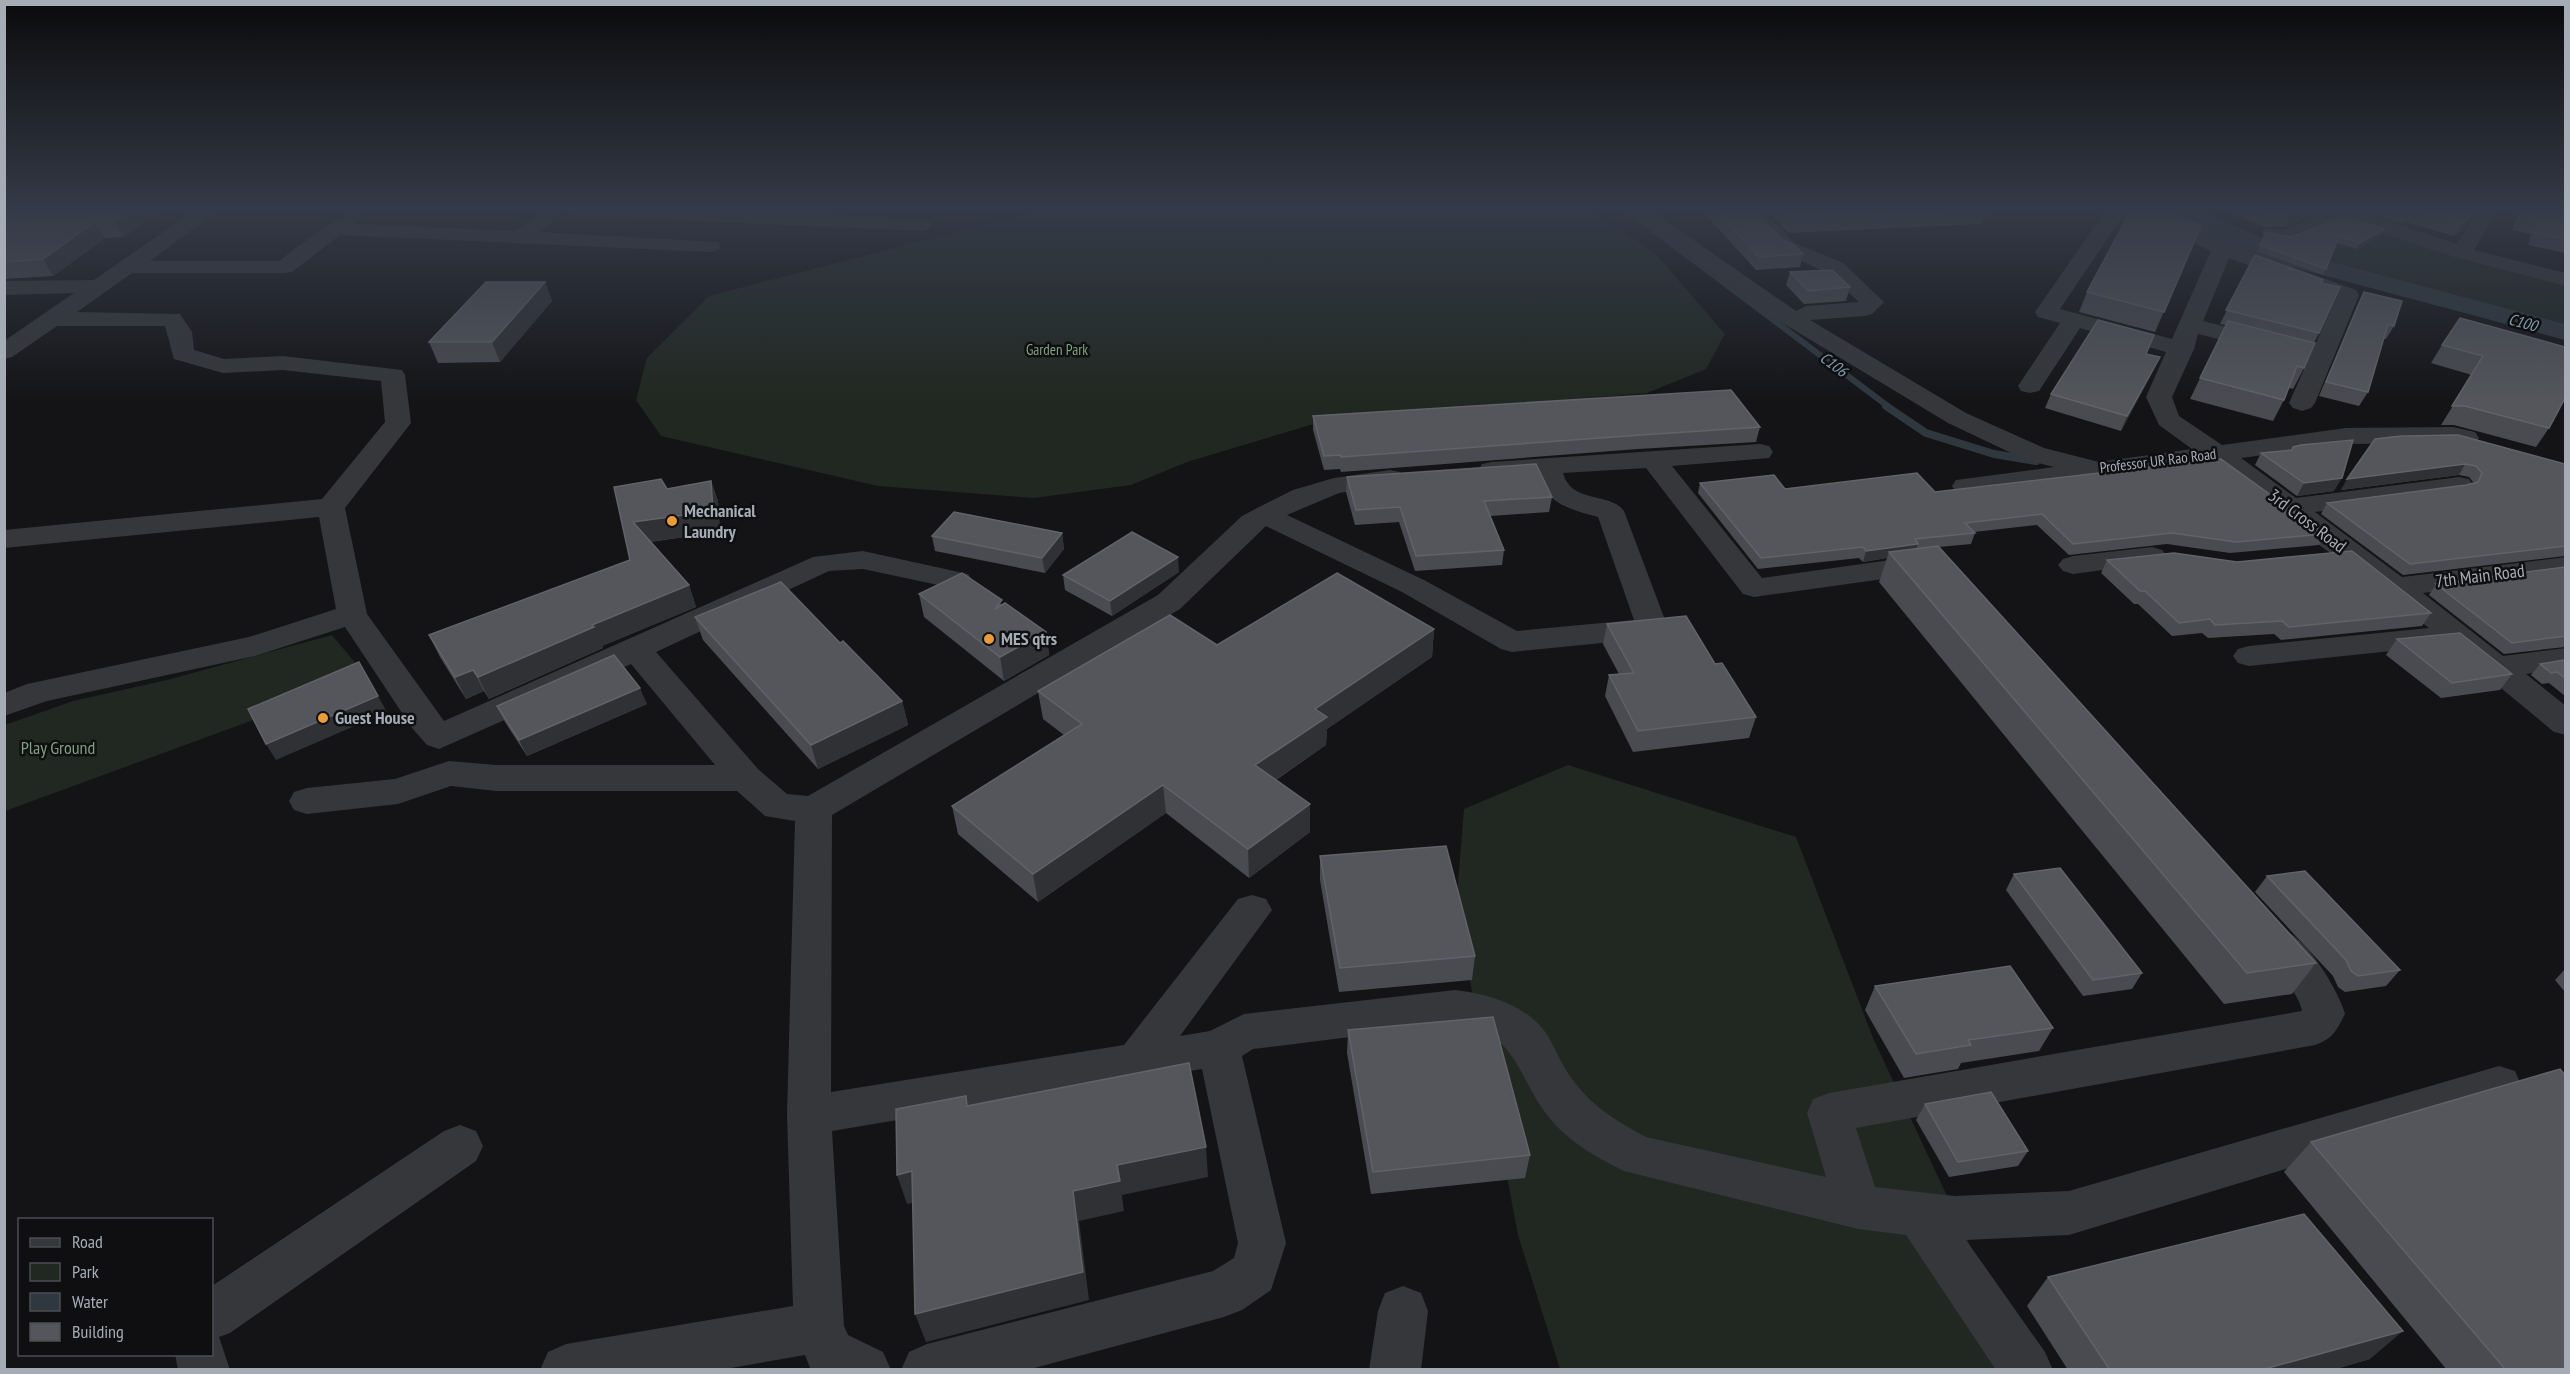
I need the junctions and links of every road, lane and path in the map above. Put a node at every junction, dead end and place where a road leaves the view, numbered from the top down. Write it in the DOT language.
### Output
graph roads {
  1 [pos="89,274"];
  2 [pos="118,274"];
  3 [pos="1727,274"];
  4 [pos="1842,274"];
  5 [pos="2072,274"];
  6 [pos="2211,274"];
  7 [pos="2292,274"];
  8 [pos="2543,274"];
  9 [pos="2565,280"];
  10 [pos="73,286"];
  11 [pos="100,286"];
  12 [pos="4,288"];
  13 [pos="1806,313"];
  14 [pos="52,319"];
  15 [pos="2073,321"];
  16 [pos="2189,325"];
  17 [pos="4,331"];
  18 [pos="2182,349"];
  19 [pos="4,352"];
  20 [pos="2301,353"];
  21 [pos="2030,386"];
  22 [pos="2302,403"];
  23 [pos="1760,452"];
  24 [pos="2216,454"];
  25 [pos="1653,459"];
  26 [pos="1548,466"];
  27 [pos="2099,470"];
  28 [pos="1467,472"];
  29 [pos="1422,475"];
  30 [pos="1966,486"];
  31 [pos="331,507"];
  32 [pos="2289,507"];
  33 [pos="1264,514"];
  34 [pos="4,539"];
  35 [pos="2351,554"];
  36 [pos="2177,556"];
  37 [pos="2307,557"];
  38 [pos="2073,565"];
  39 [pos="2561,570"];
  40 [pos="957,580"];
  41 [pos="1951,581"];
  42 [pos="2394,586"];
  43 [pos="352,614"];
  44 [pos="2456,635"];
  45 [pos="636,648"];
  46 [pos="2249,656"];
  47 [pos="2565,658"];
  48 [pos="2498,667"];
  49 [pos="4,705"];
  50 [pos="2565,724"];
  51 [pos="444,755"];
  52 [pos="744,778"];
  53 [pos="307,801"];
  54 [pos="813,808"];
  55 [pos="1252,910"];
  56 [pos="2250,917"];
  57 [pos="1219,1048"];
  58 [pos="1135,1063"];
  59 [pos="2499,1085"];
  60 [pos="809,1115"];
  61 [pos="460,1146"];
  62 [pos="1858,1207"];
  63 [pos="1919,1214"];
  64 [pos="1403,1311"];
  65 [pos="213,1314"];
  66 [pos="819,1327"];
  67 [pos="566,1370"];
  68 [pos="865,1370"];
  69 [pos="927,1370"];
  70 [pos="1395,1370"];
  71 [pos="2027,1370"];
  1 -- 10 [label="street"];
  2 -- 11 [label="street"];
  3 -- 27 [label="street, Professor UR Rao Road"];
  4 -- 13 [label="street"];
  5 -- 15 [label="street"];
  6 -- 16 [label="street, 3rd Cross Road"];
  7 -- 20 [label="street"];
  8 -- 9 [label="street"];
  10 -- 11 [label="street"];
  10 -- 12 [label="street"];
  10 -- 17 [label="street"];
  11 -- 14 [label="street"];
  14 -- 19 [label="street"];
  14 -- 31 [label="street"];
  15 -- 18 [label="street"];
  15 -- 21 [label="street"];
  16 -- 18 [label="street, 3rd Cross Road"];
  16 -- 20 [label="street"];
  18 -- 24 [label="street, 3rd Cross Road"];
  20 -- 22 [label="street"];
  23 -- 25 [label="street"];
  24 -- 27 [label="street, Professor UR Rao Road"];
  24 -- 32 [label="street, 3rd Cross Road"];
  24 -- 32 [label="street, Professor UR Rao Road"];
  25 -- 26 [label="street"];
  25 -- 41 [label="street"];
  26 -- 28 [label="street"];
  26 -- 33 [label="street"];
  27 -- 30 [label="street"];
  29 -- 33 [label="street"];
  31 -- 34 [label="street"];
  31 -- 43 [label="street"];
  32 -- 35 [label="street, 3rd Cross Road"];
  33 -- 54 [label="street"];
  35 -- 37 [label="street"];
  35 -- 42 [label="street, 3rd Cross Road"];
  36 -- 38 [label="street"];
  39 -- 42 [label="street, 7th Main Road"];
  40 -- 45 [label="street"];
  42 -- 44 [label="street, 3rd Cross Road"];
  43 -- 49 [label="street"];
  43 -- 51 [label="street"];
  44 -- 46 [label="street"];
  44 -- 48 [label="street, 3rd Cross Road"];
  45 -- 51 [label="street"];
  45 -- 52 [label="street"];
  47 -- 48 [label="street"];
  48 -- 50 [label="street, 3rd Cross Road"];
  51 -- 52 [label="street"];
  51 -- 53 [label="street"];
  52 -- 54 [label="street"];
  54 -- 60 [label="street"];
  55 -- 58 [label="street"];
  56 -- 62 [label="street"];
  57 -- 58 [label="street"];
  57 -- 62 [label="street"];
  57 -- 69 [label="street"];
  58 -- 60 [label="street"];
  59 -- 63 [label="street"];
  60 -- 66 [label="street"];
  61 -- 65 [label="street"];
  62 -- 63 [label="street"];
  63 -- 71 [label="street"];
  64 -- 70 [label="street"];
  66 -- 67 [label="street"];
  66 -- 68 [label="street"];
}
